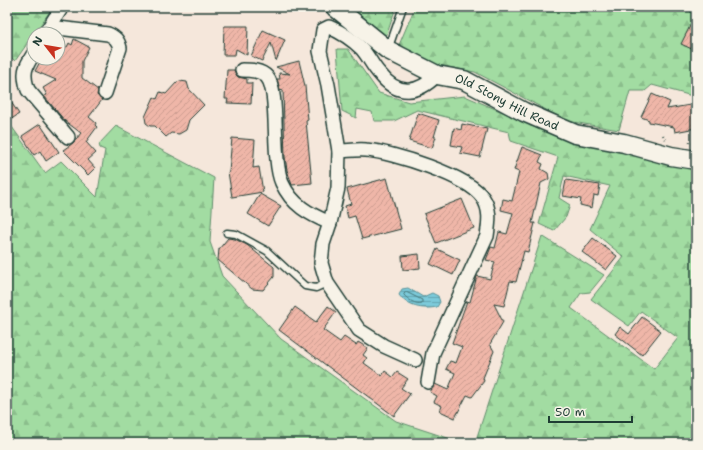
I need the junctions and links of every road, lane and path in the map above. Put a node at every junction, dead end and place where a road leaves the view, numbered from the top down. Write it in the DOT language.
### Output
graph roads {
  1 [pos="62,7"];
  2 [pos="335,7"];
  3 [pos="402,7"];
  4 [pos="50,26"];
  5 [pos="66,31"];
  6 [pos="388,50"];
  7 [pos="26,65"];
  8 [pos="242,70"];
  9 [pos="437,75"];
  10 [pos="105,93"];
  11 [pos="68,137"];
  12 [pos="689,142"];
  13 [pos="696,144"];
  14 [pos="338,151"];
  15 [pos="696,160"];
  16 [pos="330,223"];
  17 [pos="227,233"];
  18 [pos="327,283"];
  19 [pos="415,360"];
  20 [pos="428,382"];
  1 -- 4 [label="street"];
  2 -- 6 [label="street, Old Stony Hill Road"];
  3 -- 6 [label="lane"];
  5 -- 10 [label="street"];
  6 -- 9 [label="street, Old Stony Hill Road"];
  7 -- 11 [label="street"];
  8 -- 16 [label="street"];
  9 -- 14 [label="street"];
  9 -- 15 [label="street, Old Stony Hill Road"];
  12 -- 13 [label="path"];
  14 -- 16 [label="street"];
  14 -- 20 [label="street"];
  16 -- 18 [label="street"];
  17 -- 18 [label="lane"];
  18 -- 19 [label="street"];
}
